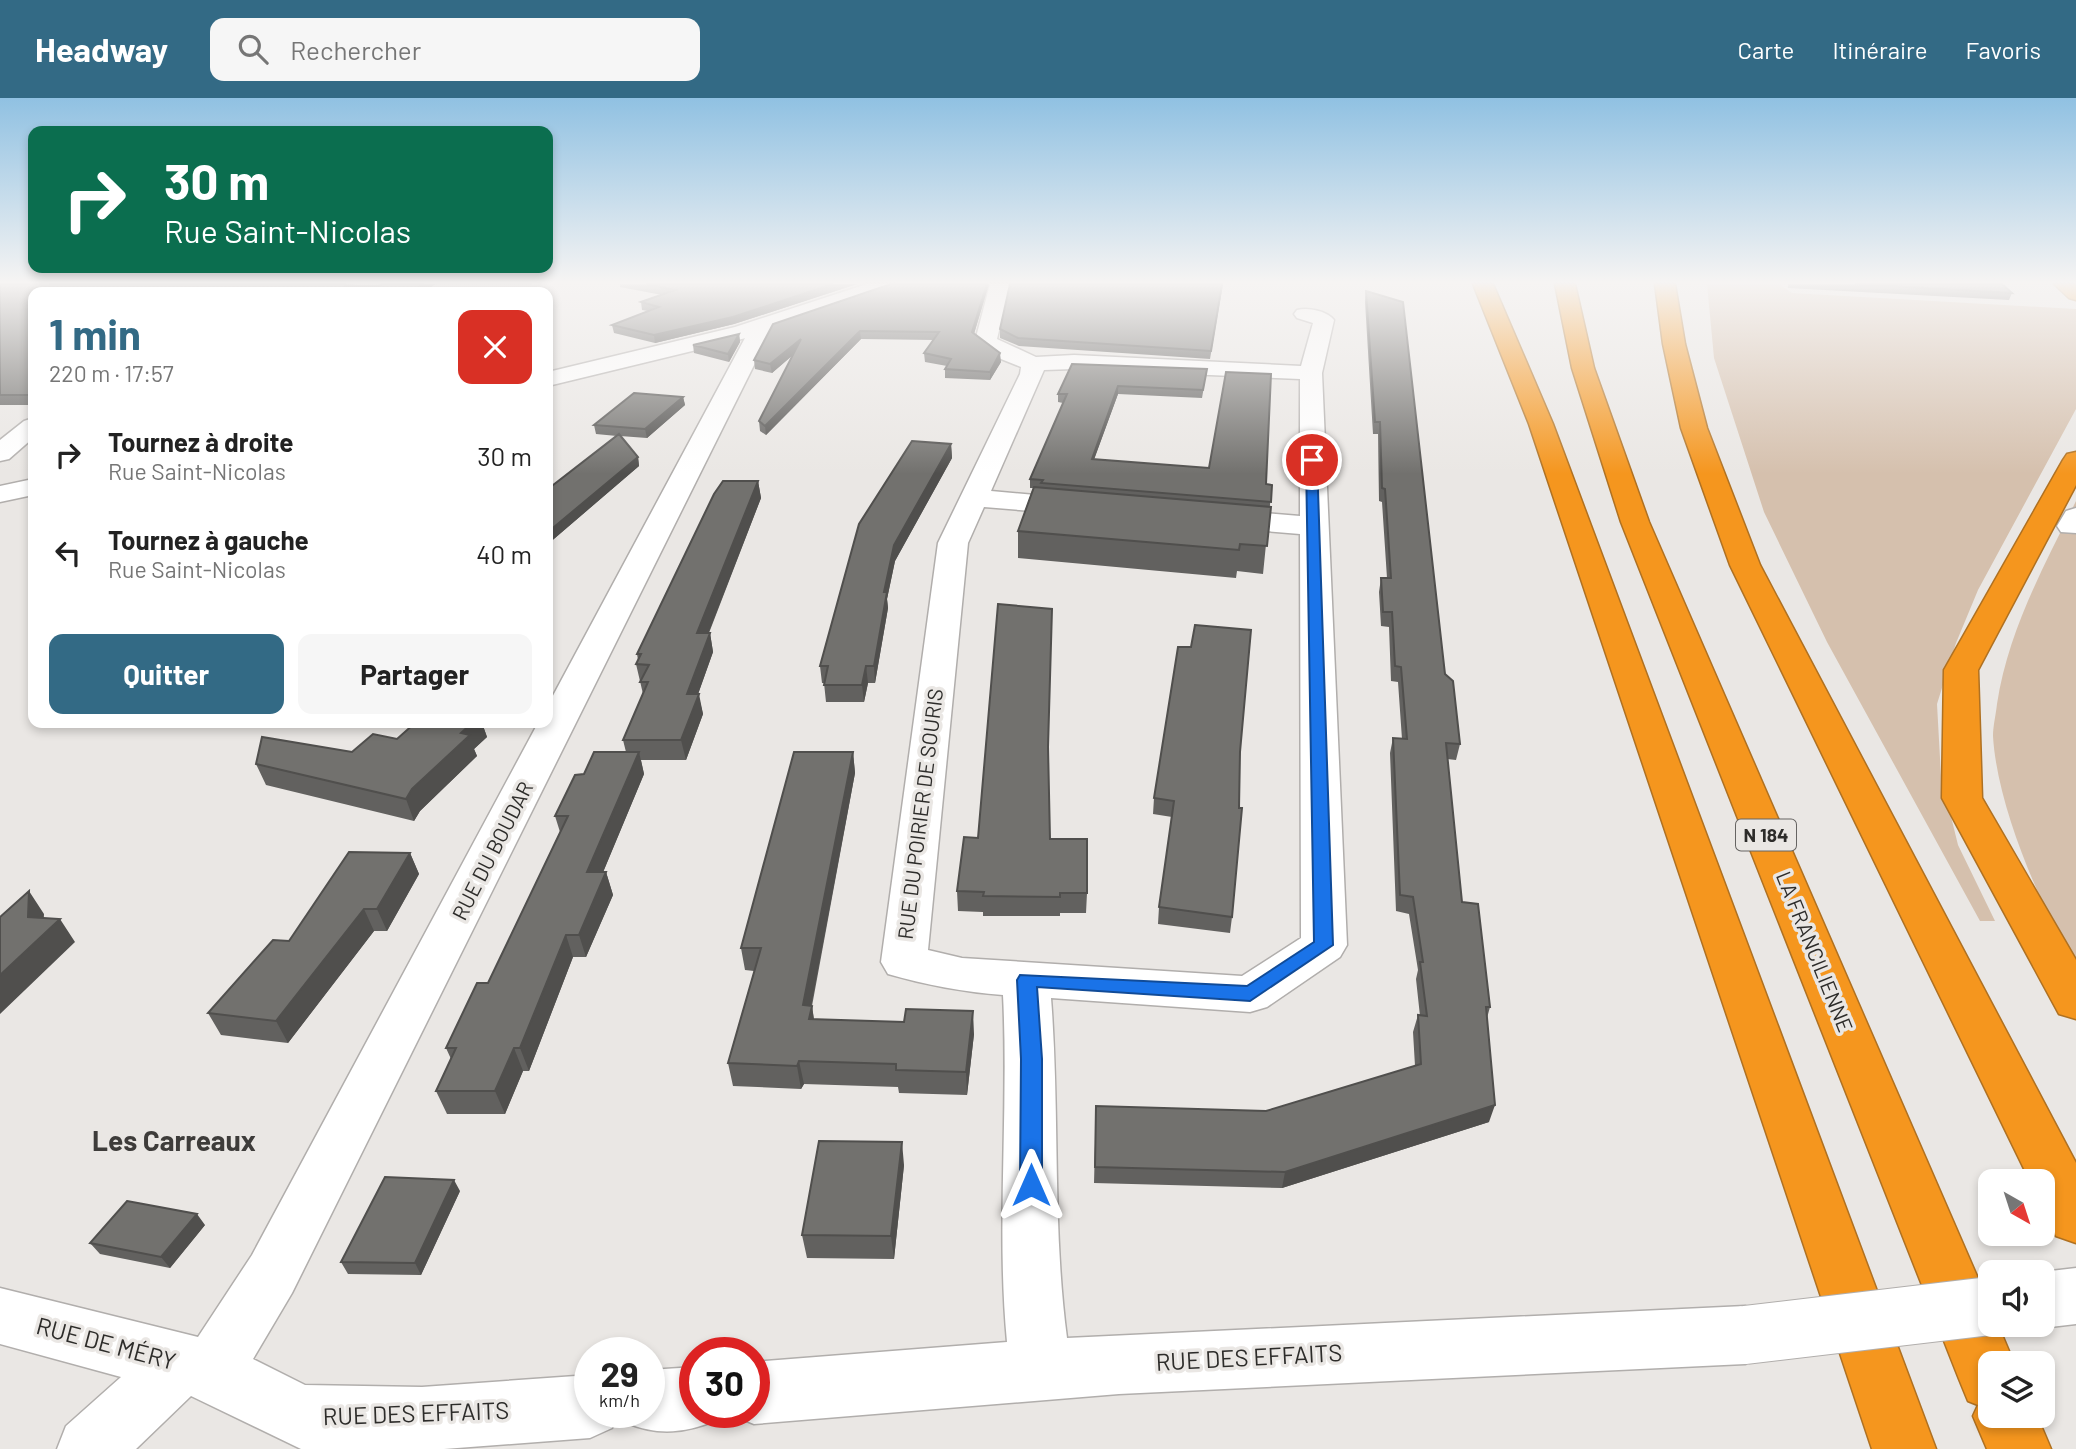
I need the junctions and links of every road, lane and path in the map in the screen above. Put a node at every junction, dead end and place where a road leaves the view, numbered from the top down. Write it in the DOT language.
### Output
graph roads {
  1 [pos="675,347"];
  2 [pos="752,347"];
  3 [pos="996,347"];
  4 [pos="1318,347"];
  5 [pos="1509,347"];
  6 [pos="1579,347"];
  7 [pos="1675,347"];
  8 [pos="1033,364"];
  9 [pos="1311,373"];
  10 [pos="553,378"];
  11 [pos="28,430"];
  12 [pos="0,453"];
  13 [pos="2076,460"];
  14 [pos="28,488"];
  15 [pos="0,494"];
  16 [pos="975,498"];
  17 [pos="1102,509"];
  18 [pos="1198,516"];
  19 [pos="1312,526"];
  20 [pos="1026,980"];
  21 [pos="2076,1001"];
  22 [pos="2076,1218"];
  23 [pos="2076,1296"];
  24 [pos="2055,1298"];
  25 [pos="1978,1307"];
  26 [pos="0,1316"];
  27 [pos="1978,1351"];
  28 [pos="196,1367"];
  29 [pos="1041,1371"];
  30 [pos="770,1392"];
  31 [pos="574,1407"];
  32 [pos="2010,1428"];
  33 [pos="315,1433"];
  34 [pos="89,1449"];
  35 [pos="1904,1449"];
  36 [pos="2019,1449"];
  1 -- 10 [label="street"];
  2 -- 28 [label="street, RUE DU BOUDAR"];
  3 -- 8 [label="street"];
  4 -- 9 [label="street"];
  5 -- 35 [label="highway"];
  6 -- 27 [label="highway, LA FRANCILIENNE / N 184"];
  7 -- 22 [label="highway"];
  8 -- 9 [label="street"];
  8 -- 16 [label="street, RUE DU POIRIER DE SOURIS"];
  9 -- 19 [label="street"];
  11 -- 12 [label="street"];
  13 -- 21 [label="highway"];
  14 -- 15 [label="street"];
  16 -- 17 [label="street"];
  16 -- 20 [label="street, RUE DU POIRIER DE SOURIS"];
  18 -- 19 [label="street"];
  19 -- 20 [label="street"];
  20 -- 29 [label="street"];
  23 -- 24 [label="street"];
  25 -- 29 [label="street, RUE DES EFFAITS, bridge"];
  26 -- 28 [label="street, RUE DE MÉRY"];
  28 -- 33 [label="street, RUE DES EFFAITS"];
  28 -- 34 [label="street, RUE DU BOUDAR"];
  29 -- 30 [label="street, RUE DES EFFAITS"];
  31 -- 33 [label="street, RUE DES EFFAITS"];
  32 -- 36 [label="highway"];
}
